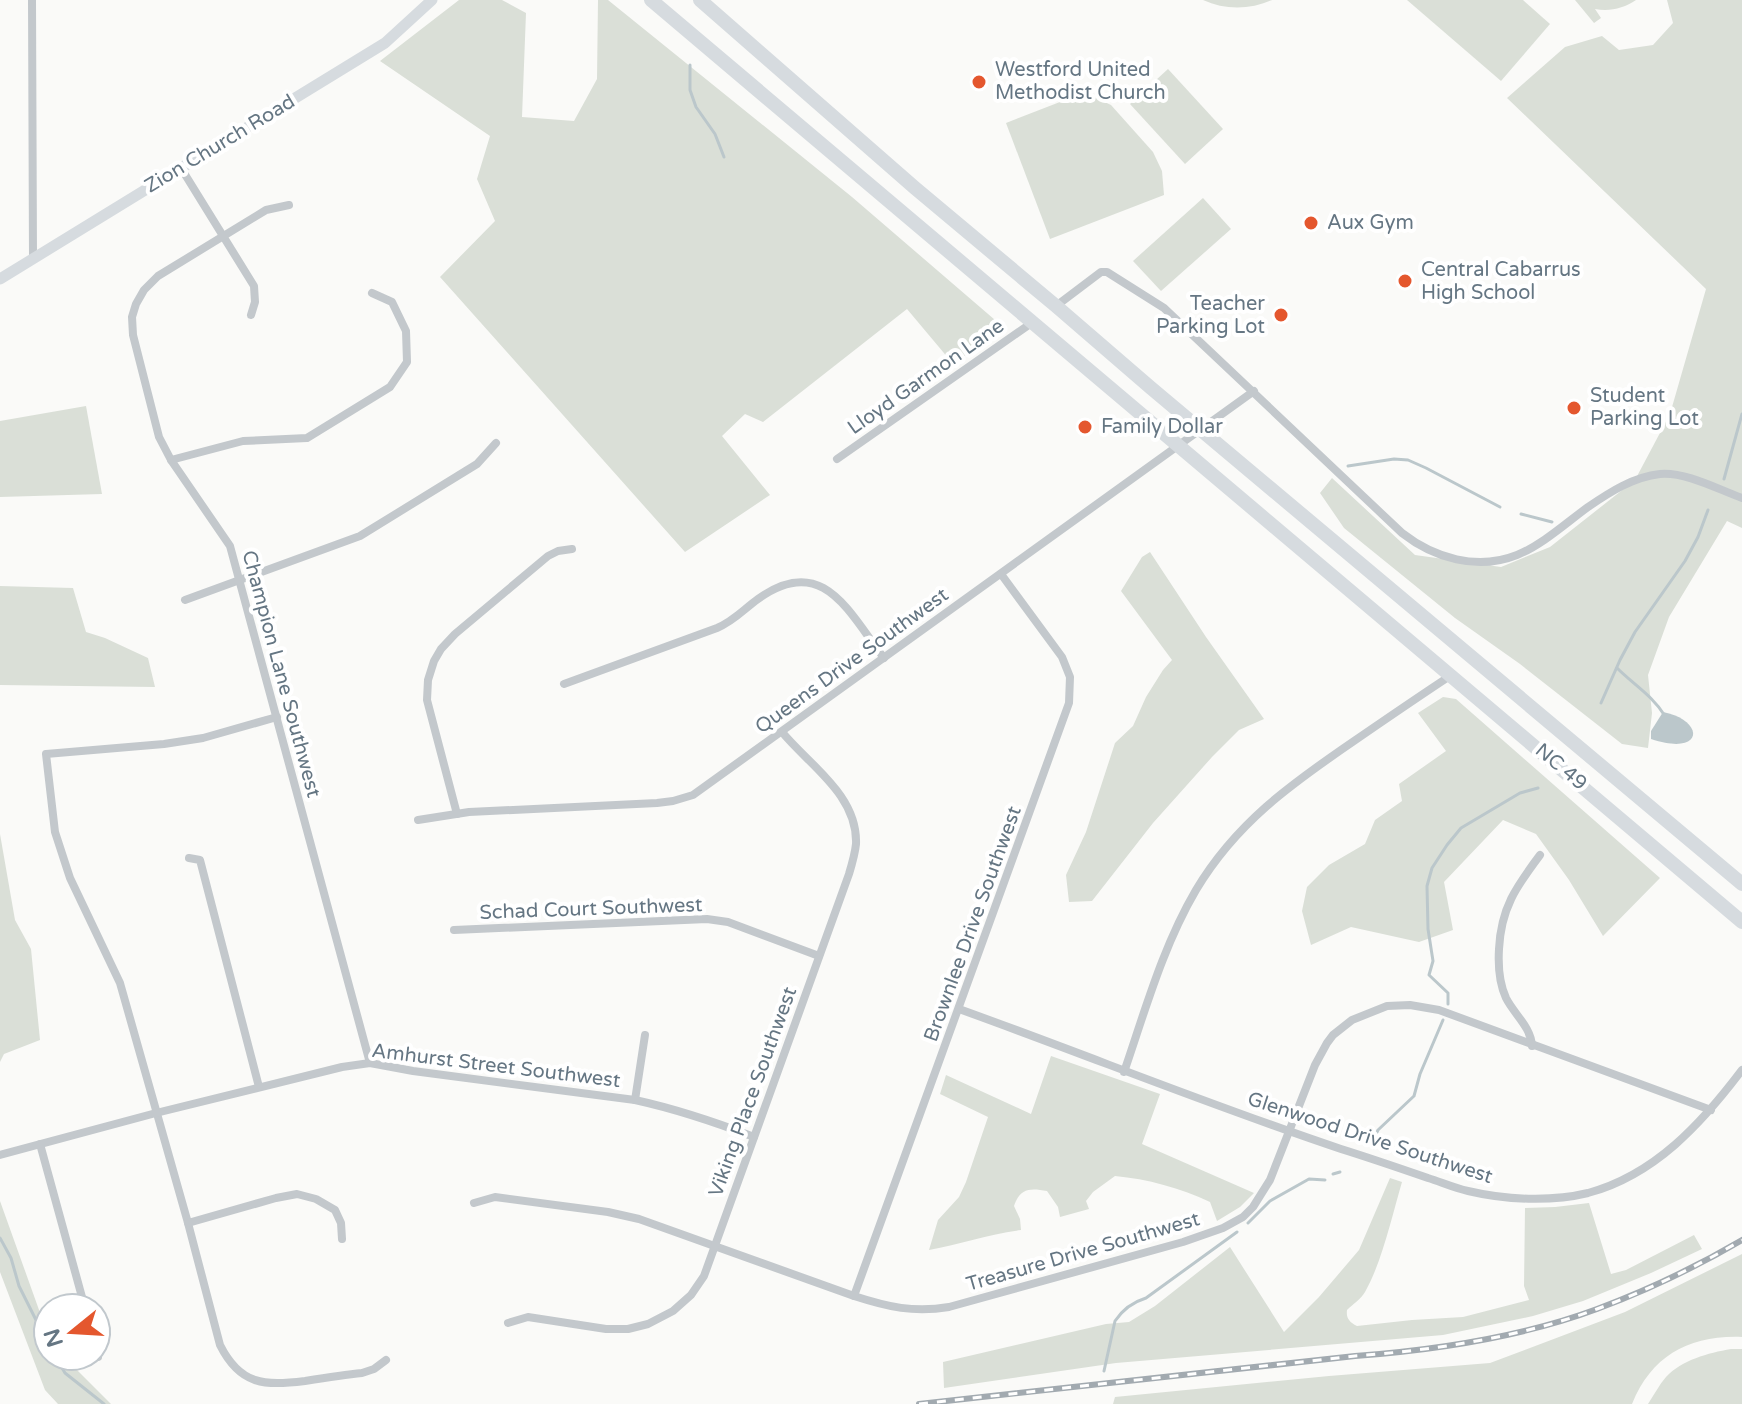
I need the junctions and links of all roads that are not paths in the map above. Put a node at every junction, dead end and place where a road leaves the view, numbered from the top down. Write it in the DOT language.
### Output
graph roads {
  1 [pos="32,0"];
  2 [pos="432,0"];
  3 [pos="651,0"];
  4 [pos="700,0"];
  5 [pos="859,139"];
  6 [pos="842,162"];
  7 [pos="181,168"];
  8 [pos="289,205"];
  9 [pos="223,236"];
  10 [pos="33,259"];
  11 [pos="0,279"];
  12 [pos="372,293"];
  13 [pos="1056,306"];
  14 [pos="251,315"];
  15 [pos="1033,322"];
  16 [pos="1254,391"];
  17 [pos="1200,429"];
  18 [pos="496,443"];
  19 [pos="1179,446"];
  20 [pos="837,459"];
  21 [pos="171,460"];
  22 [pos="1742,498"];
  23 [pos="572,549"];
  24 [pos="1001,574"];
  25 [pos="239,581"];
  26 [pos="185,600"];
  27 [pos="884,658"];
  28 [pos="1450,676"];
  29 [pos="564,684"];
  30 [pos="277,717"];
  31 [pos="782,732"];
  32 [pos="457,814"];
  33 [pos="418,820"];
  34 [pos="1540,855"];
  35 [pos="189,858"];
  36 [pos="1742,884"];
  37 [pos="1742,922"];
  38 [pos="454,930"];
  39 [pos="819,956"];
  40 [pos="959,1009"];
  41 [pos="645,1035"];
  42 [pos="1532,1046"];
  43 [pos="370,1063"];
  44 [pos="1742,1070"];
  45 [pos="1124,1072"];
  46 [pos="259,1087"];
  47 [pos="635,1100"];
  48 [pos="1711,1110"];
  49 [pos="156,1113"];
  50 [pos="1289,1131"];
  51 [pos="754,1137"];
  52 [pos="40,1144"];
  53 [pos="0,1155"];
  54 [pos="474,1203"];
  55 [pos="188,1223"];
  56 [pos="342,1239"];
  57 [pos="715,1246"];
  58 [pos="81,1292"];
  59 [pos="854,1296"];
  60 [pos="508,1323"];
  61 [pos="386,1360"];
  1 -- 10 [label="street"];
  2 -- 7 [label="street, Zion Church Road"];
  3 -- 6 [label="highway, NC 49"];
  4 -- 5 [label="highway, NC 49"];
  5 -- 6 [label="highway"];
  5 -- 13 [label="highway, NC 49"];
  6 -- 15 [label="highway, NC 49"];
  7 -- 9 [label="street"];
  7 -- 10 [label="street, Zion Church Road"];
  8 -- 9 [label="street, Champion Lane Southwest"];
  9 -- 14 [label="street"];
  9 -- 21 [label="street, Champion Lane Southwest"];
  10 -- 11 [label="street, Zion Church Road"];
  12 -- 21 [label="street"];
  13 -- 16 [label="street"];
  13 -- 17 [label="highway, NC 49"];
  15 -- 19 [label="highway, NC 49"];
  15 -- 20 [label="street, Lloyd Garmon Lane"];
  16 -- 17 [label="street, Queens Drive Southwest"];
  16 -- 22 [label="street"];
  17 -- 19 [label="street, Queens Drive Southwest"];
  17 -- 36 [label="highway, NC 49"];
  18 -- 25 [label="street"];
  19 -- 24 [label="street, Queens Drive Southwest"];
  19 -- 28 [label="highway, NC 49 / NC 49"];
  21 -- 25 [label="street, Champion Lane Southwest"];
  23 -- 32 [label="street"];
  24 -- 27 [label="street, Queens Drive Southwest"];
  24 -- 40 [label="street, Brownlee Drive Southwest"];
  25 -- 26 [label="street"];
  25 -- 30 [label="street, Champion Lane Southwest"];
  27 -- 29 [label="street"];
  27 -- 31 [label="street, Queens Drive Southwest"];
  28 -- 37 [label="highway, NC 49 / NC 49"];
  28 -- 45 [label="street"];
  30 -- 43 [label="street, Champion Lane Southwest"];
  30 -- 49 [label="street"];
  31 -- 32 [label="street, Queens Drive Southwest"];
  31 -- 39 [label="street, Viking Place Southwest"];
  32 -- 33 [label="street, Queens Drive Southwest"];
  34 -- 42 [label="street"];
  35 -- 46 [label="street"];
  38 -- 39 [label="street, Schad Court Southwest"];
  39 -- 51 [label="street, Viking Place Southwest"];
  40 -- 45 [label="street, Glenwood Drive Southwest"];
  40 -- 59 [label="street, Brownlee Drive Southwest"];
  41 -- 47 [label="street"];
  42 -- 48 [label="street, Treasure Drive Southwest"];
  42 -- 50 [label="street, Treasure Drive Southwest"];
  43 -- 46 [label="street, Amhurst Street Southwest"];
  43 -- 47 [label="street, Amhurst Street Southwest"];
  44 -- 48 [label="street, Glenwood Drive Southwest"];
  45 -- 50 [label="street, Glenwood Drive Southwest"];
  46 -- 49 [label="street, Amhurst Street Southwest"];
  47 -- 51 [label="street, Amhurst Street Southwest"];
  48 -- 50 [label="street, Glenwood Drive Southwest"];
  49 -- 52 [label="street, Amhurst Street Southwest"];
  49 -- 55 [label="street"];
  50 -- 59 [label="street, Treasure Drive Southwest"];
  51 -- 57 [label="street, Viking Place Southwest"];
  52 -- 53 [label="street, Amhurst Street Southwest"];
  52 -- 58 [label="street"];
  54 -- 57 [label="street, Treasure Drive Southwest"];
  55 -- 56 [label="street"];
  55 -- 61 [label="street"];
  57 -- 59 [label="street, Treasure Drive Southwest"];
  57 -- 60 [label="street, Viking Place Southwest"];
}
